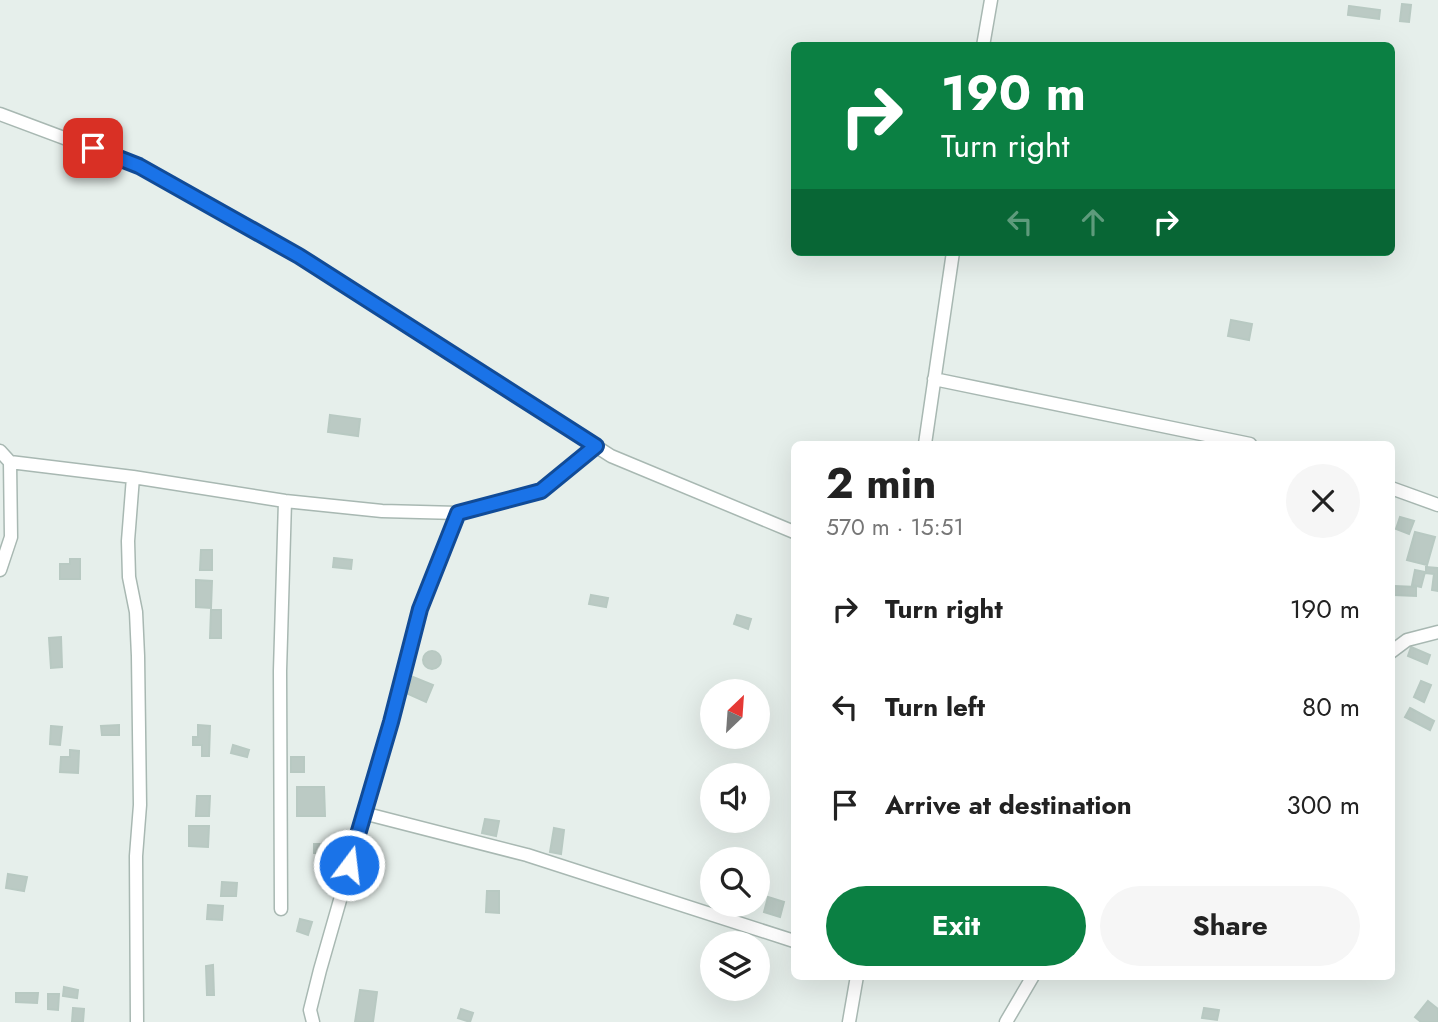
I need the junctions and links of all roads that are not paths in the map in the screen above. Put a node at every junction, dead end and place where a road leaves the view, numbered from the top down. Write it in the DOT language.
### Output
graph roads {
  1 [pos="991,0"];
  2 [pos="984,42"];
  3 [pos="0,114"];
  4 [pos="952,256"];
  5 [pos="934,379"];
  6 [pos="925,441"];
  7 [pos="1235,441"];
  8 [pos="596,446"];
  9 [pos="0,451"];
  10 [pos="10,462"];
  11 [pos="133,477"];
  12 [pos="1395,489"];
  13 [pos="285,501"];
  14 [pos="5,503"];
  15 [pos="1438,505"];
  16 [pos="458,513"];
  17 [pos="791,531"];
  18 [pos="0,570"];
  19 [pos="1438,632"];
  20 [pos="1395,649"];
  21 [pos="363,813"];
  22 [pos="281,909"];
  23 [pos="791,940"];
  24 [pos="856,980"];
  25 [pos="1031,980"];
  26 [pos="137,1022"];
  27 [pos="313,1022"];
  28 [pos="849,1022"];
  29 [pos="1006,1022"];
  1 -- 2 [label="street"];
  3 -- 8 [label="street"];
  4 -- 5 [label="street"];
  5 -- 6 [label="street"];
  5 -- 7 [label="street"];
  8 -- 16 [label="street"];
  8 -- 17 [label="street"];
  9 -- 10 [label="street"];
  10 -- 11 [label="street"];
  10 -- 14 [label="street"];
  11 -- 13 [label="street"];
  11 -- 26 [label="street"];
  12 -- 15 [label="street"];
  13 -- 16 [label="street"];
  13 -- 22 [label="street"];
  14 -- 18 [label="street"];
  16 -- 21 [label="street"];
  19 -- 20 [label="street"];
  21 -- 23 [label="street"];
  21 -- 27 [label="street"];
  24 -- 28 [label="street"];
  25 -- 29 [label="street"];
}
